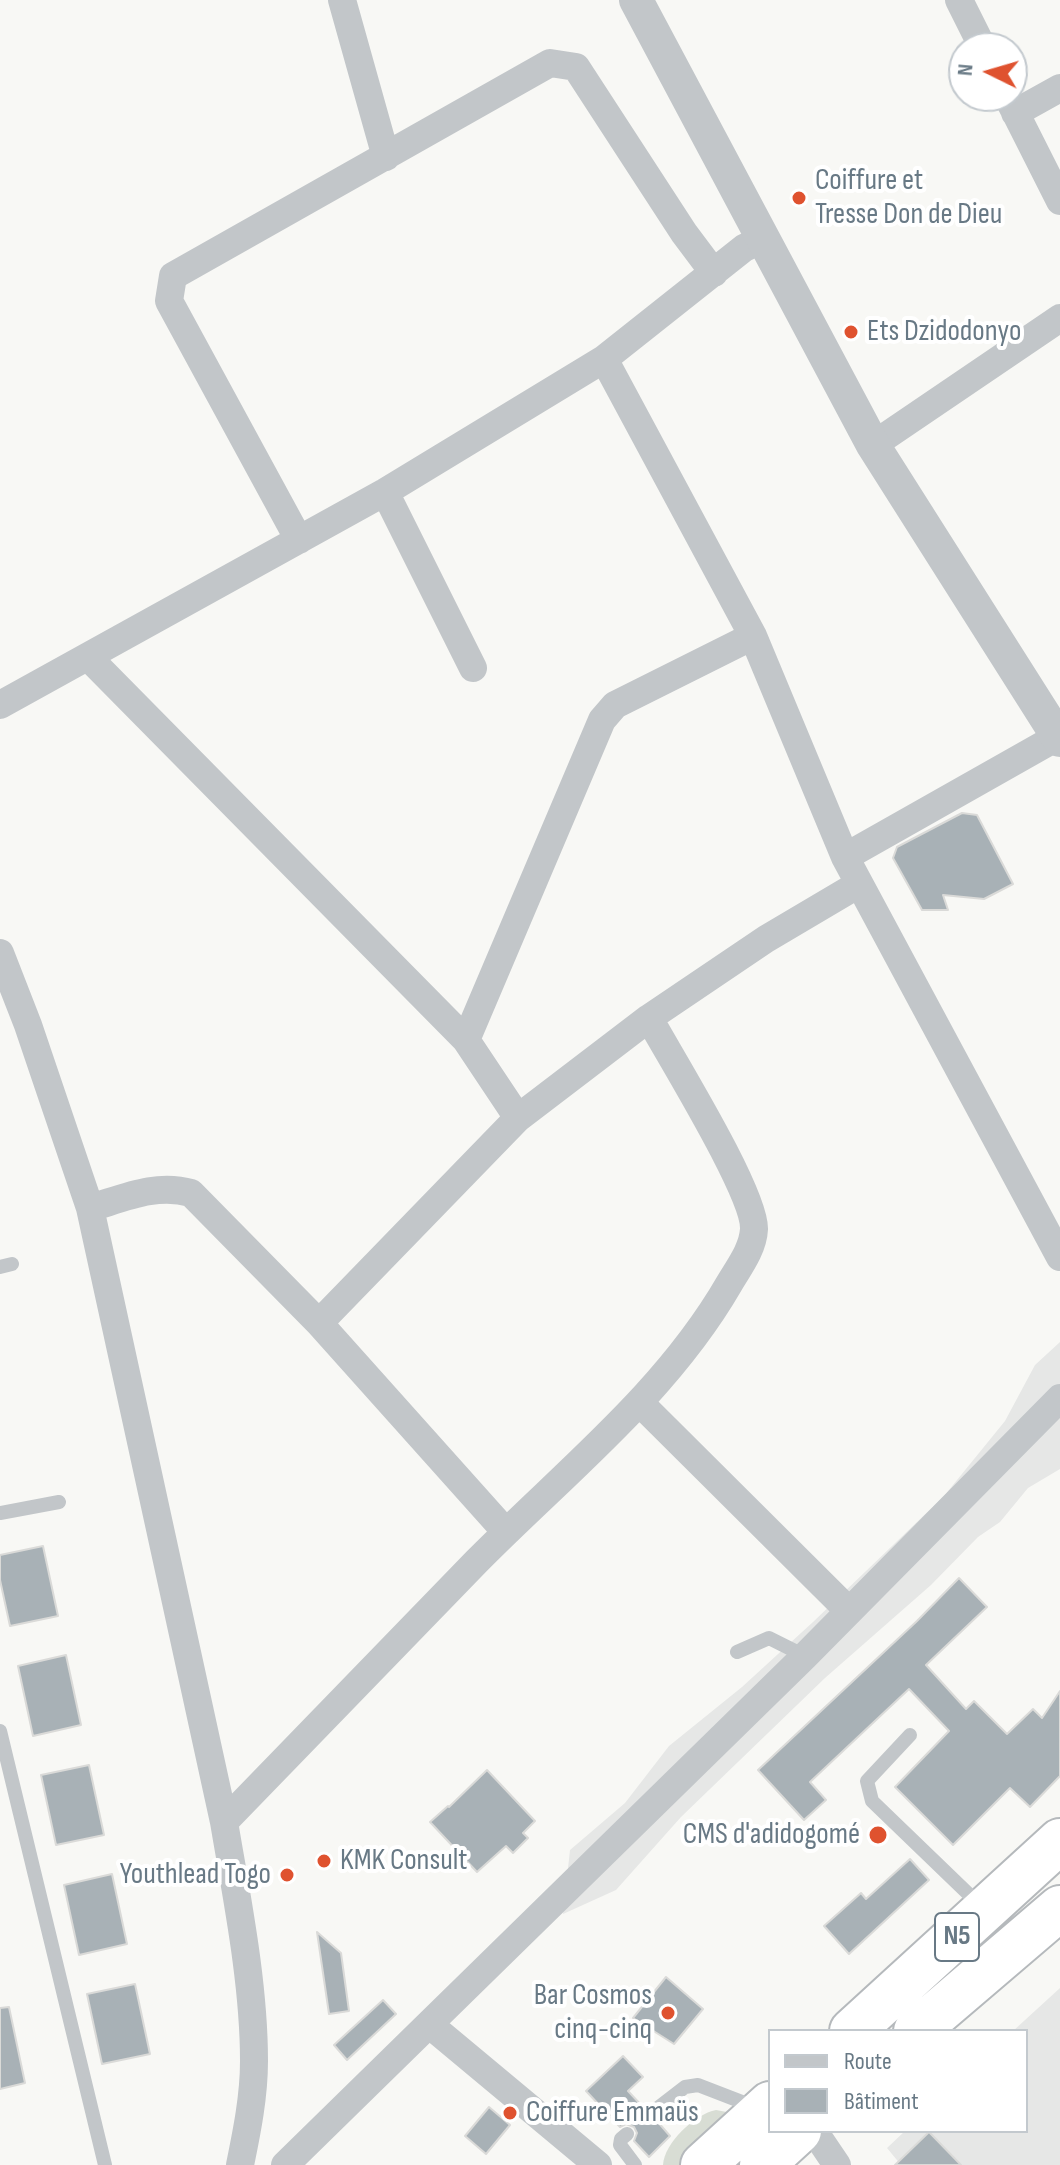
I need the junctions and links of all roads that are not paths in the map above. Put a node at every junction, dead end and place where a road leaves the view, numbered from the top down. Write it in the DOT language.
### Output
graph roads {
  1 [pos="342,0"];
  2 [pos="636,0"];
  3 [pos="959,0"];
  4 [pos="975,32"];
  5 [pos="1060,88"];
  6 [pos="1028,98"];
  7 [pos="1015,112"];
  8 [pos="386,157"];
  9 [pos="1060,201"];
  10 [pos="765,238"];
  11 [pos="714,273"];
  12 [pos="1060,318"];
  13 [pos="604,359"];
  14 [pos="873,445"];
  15 [pos="385,492"];
  16 [pos="299,540"];
  17 [pos="753,636"];
  18 [pos="88,657"];
  19 [pos="473,668"];
  20 [pos="0,705"];
  21 [pos="1059,738"];
  22 [pos="845,857"];
  23 [pos="859,884"];
  24 [pos="0,953"];
  25 [pos="649,1018"];
  26 [pos="466,1040"];
  27 [pos="518,1118"];
  28 [pos="90,1208"];
  29 [pos="1060,1257"];
  30 [pos="319,1323"];
  31 [pos="1060,1398"];
  32 [pos="640,1403"];
  33 [pos="59,1502"];
  34 [pos="0,1513"];
  35 [pos="506,1532"];
  36 [pos="848,1610"];
  37 [pos="737,1652"];
  38 [pos="805,1656"];
  39 [pos="0,1731"];
  40 [pos="910,1735"];
  41 [pos="224,1822"];
  42 [pos="1060,1841"];
  43 [pos="1060,1908"];
  44 [pos="986,1911"];
  45 [pos="430,2025"];
  46 [pos="854,2029"];
  47 [pos="918,2029"];
  48 [pos="768,2112"];
  49 [pos="650,2114"];
  50 [pos="768,2121"];
  51 [pos="772,2133"];
  52 [pos="815,2133"];
  53 [pos="627,2134"];
  54 [pos="105,2165"];
  55 [pos="240,2165"];
  56 [pos="285,2165"];
  57 [pos="598,2165"];
  58 [pos="635,2165"];
  59 [pos="703,2165"];
  60 [pos="762,2165"];
  61 [pos="837,2165"];
  1 -- 8 [label="street"];
  2 -- 10 [label="street"];
  3 -- 4 [label="street"];
  5 -- 6 [label="street"];
  7 -- 9 [label="street"];
  8 -- 11 [label="street"];
  8 -- 16 [label="street"];
  10 -- 11 [label="street"];
  10 -- 14 [label="street"];
  11 -- 13 [label="street"];
  12 -- 14 [label="street"];
  13 -- 15 [label="street"];
  13 -- 17 [label="street"];
  14 -- 21 [label="street"];
  15 -- 16 [label="street"];
  15 -- 19 [label="street"];
  16 -- 18 [label="street"];
  17 -- 22 [label="street"];
  17 -- 26 [label="street"];
  18 -- 20 [label="street"];
  18 -- 26 [label="street"];
  21 -- 22 [label="street"];
  22 -- 23 [label="street"];
  23 -- 25 [label="street"];
  23 -- 29 [label="street"];
  24 -- 28 [label="street"];
  25 -- 27 [label="street"];
  25 -- 32 [label="street"];
  26 -- 27 [label="street"];
  27 -- 30 [label="street"];
  28 -- 30 [label="street"];
  28 -- 41 [label="street"];
  30 -- 35 [label="street"];
  31 -- 36 [label="street"];
  32 -- 35 [label="street"];
  32 -- 36 [label="street"];
  33 -- 34 [label="lane"];
  35 -- 41 [label="street"];
  36 -- 38 [label="street"];
  37 -- 38 [label="lane"];
  38 -- 45 [label="street"];
  39 -- 54 [label="lane"];
  40 -- 44 [label="lane"];
  41 -- 55 [label="street"];
  42 -- 44 [label="highway, N5"];
  43 -- 47 [label="highway, N5"];
  44 -- 46 [label="highway, N5"];
  45 -- 56 [label="street"];
  45 -- 57 [label="street"];
  48 -- 49 [label="lane"];
  50 -- 59 [label="highway"];
  51 -- 60 [label="highway"];
  52 -- 61 [label="street"];
  53 -- 58 [label="lane"];
}
